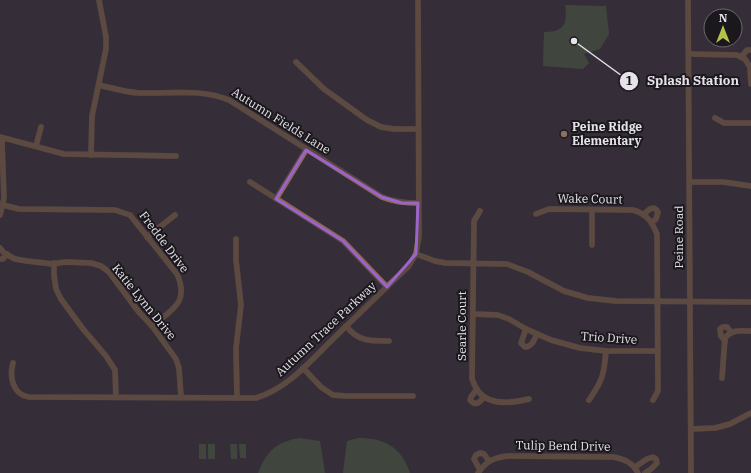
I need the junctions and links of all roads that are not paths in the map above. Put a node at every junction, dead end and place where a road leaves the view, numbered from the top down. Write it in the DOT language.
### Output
graph roads {
  1 [pos="99,0"];
  2 [pos="418,0"];
  3 [pos="688,0"];
  4 [pos="751,50"];
  5 [pos="689,54"];
  6 [pos="741,57"];
  7 [pos="296,62"];
  8 [pos="750,64"];
  9 [pos="751,84"];
  10 [pos="99,85"];
  11 [pos="715,118"];
  12 [pos="751,123"];
  13 [pos="41,127"];
  14 [pos="418,129"];
  15 [pos="2,137"];
  16 [pos="36,146"];
  17 [pos="306,150"];
  18 [pos="91,155"];
  19 [pos="176,156"];
  20 [pos="1,158"];
  21 [pos="2,172"];
  22 [pos="250,182"];
  23 [pos="690,182"];
  24 [pos="751,186"];
  25 [pos="276,199"];
  26 [pos="418,203"];
  27 [pos="3,205"];
  28 [pos="592,210"];
  29 [pos="480,211"];
  30 [pos="536,214"];
  31 [pos="0,215"];
  32 [pos="175,215"];
  33 [pos="644,215"];
  34 [pos="652,222"];
  35 [pos="147,237"];
  36 [pos="236,239"];
  37 [pos="592,245"];
  38 [pos="0,248"];
  39 [pos="7,254"];
  40 [pos="416,254"];
  41 [pos="0,259"];
  42 [pos="54,263"];
  43 [pos="473,263"];
  44 [pos="387,287"];
  45 [pos="657,302"];
  46 [pos="690,302"];
  47 [pos="751,302"];
  48 [pos="473,314"];
  49 [pos="152,326"];
  50 [pos="346,326"];
  51 [pos="526,329"];
  52 [pos="751,331"];
  53 [pos="731,332"];
  54 [pos="537,334"];
  55 [pos="389,341"];
  56 [pos="725,342"];
  57 [pos="606,351"];
  58 [pos="658,351"];
  59 [pos="13,363"];
  60 [pos="303,368"];
  61 [pos="722,378"];
  62 [pos="476,389"];
  63 [pos="413,396"];
  64 [pos="116,397"];
  65 [pos="181,397"];
  66 [pos="484,397"];
  67 [pos="237,398"];
  68 [pos="528,399"];
  69 [pos="589,400"];
  70 [pos="653,400"];
  71 [pos="751,413"];
  72 [pos="691,429"];
  73 [pos="489,461"];
  74 [pos="635,467"];
  75 [pos="479,472"];
  76 [pos="638,473"];
  77 [pos="644,473"];
  78 [pos="691,473"];
  1 -- 10 [label="street"];
  2 -- 14 [label="street, Autumn Trace Parkway"];
  3 -- 5 [label="street, Peine Road"];
  4 -- 6 [label="street"];
  5 -- 6 [label="street"];
  5 -- 23 [label="street, Peine Road"];
  6 -- 8 [label="street"];
  7 -- 14 [label="street"];
  8 -- 9 [label="street"];
  10 -- 17 [label="street, Autumn Fields Lane"];
  10 -- 18 [label="street"];
  11 -- 12 [label="street"];
  13 -- 16 [label="street"];
  14 -- 26 [label="street, Autumn Trace Parkway"];
  15 -- 16 [label="street"];
  15 -- 20 [label="street"];
  16 -- 18 [label="street"];
  17 -- 25 [label="street"];
  17 -- 26 [label="street, Autumn Fields Lane"];
  18 -- 19 [label="street"];
  20 -- 21 [label="street"];
  21 -- 27 [label="street"];
  22 -- 25 [label="street"];
  23 -- 24 [label="street"];
  23 -- 46 [label="street, Peine Road"];
  25 -- 44 [label="street"];
  26 -- 40 [label="street, Autumn Trace Parkway"];
  27 -- 31 [label="street"];
  27 -- 35 [label="street, Fredde Drive"];
  28 -- 30 [label="street, Wake Court"];
  28 -- 33 [label="street, Wake Court"];
  28 -- 37 [label="street"];
  29 -- 43 [label="street, Searle Court"];
  32 -- 35 [label="street"];
  33 -- 34 [label="street, Wake Court"];
  33 -- 34 [label="street, Wake Court"];
  34 -- 45 [label="street, Wake Court"];
  35 -- 49 [label="street, Fredde Drive"];
  36 -- 67 [label="street"];
  38 -- 39 [label="street, Katie Lynn Drive"];
  39 -- 41 [label="street"];
  39 -- 42 [label="street, Katie Lynn Drive"];
  40 -- 43 [label="street"];
  40 -- 44 [label="street, Autumn Trace Parkway"];
  42 -- 49 [label="street, Katie Lynn Drive"];
  42 -- 64 [label="street"];
  43 -- 45 [label="street"];
  43 -- 48 [label="street, Searle Court"];
  44 -- 50 [label="street, Autumn Trace Parkway"];
  45 -- 46 [label="street"];
  45 -- 58 [label="street, Wake Court"];
  46 -- 47 [label="street"];
  46 -- 72 [label="street, Peine Road"];
  48 -- 51 [label="street, Trio Drive"];
  48 -- 62 [label="street, Searle Court"];
  49 -- 65 [label="street, Katie Lynn Drive"];
  50 -- 55 [label="street"];
  50 -- 60 [label="street, Autumn Trace Parkway"];
  51 -- 54 [label="street, Trio Drive"];
  51 -- 54 [label="street"];
  52 -- 53 [label="street"];
  53 -- 56 [label="street"];
  53 -- 56 [label="street"];
  54 -- 57 [label="street, Trio Drive"];
  56 -- 61 [label="street"];
  57 -- 58 [label="street, Trio Drive"];
  57 -- 69 [label="street"];
  58 -- 70 [label="street, Wake Court"];
  59 -- 64 [label="street, Autumn Trace Parkway"];
  60 -- 63 [label="street"];
  60 -- 67 [label="street, Autumn Trace Parkway"];
  62 -- 66 [label="street"];
  62 -- 66 [label="street, Searle Court"];
  64 -- 65 [label="street, Autumn Trace Parkway"];
  65 -- 67 [label="street, Autumn Trace Parkway"];
  66 -- 68 [label="street, Searle Court"];
  71 -- 72 [label="street"];
  72 -- 78 [label="street, Peine Road"];
  73 -- 74 [label="street, Tulip Bend Drive"];
  73 -- 75 [label="street, Tulip Bend Drive"];
  73 -- 75 [label="street, Tulip Bend Drive"];
  74 -- 76 [label="street"];
  74 -- 77 [label="street"];
}
